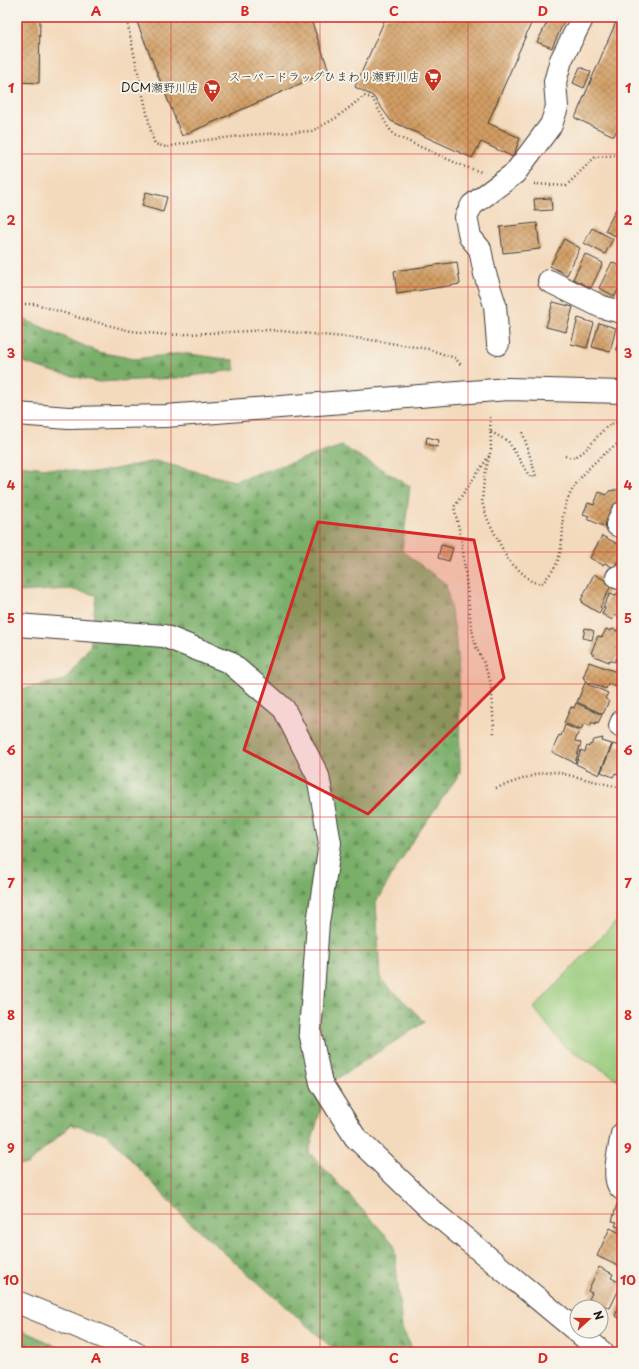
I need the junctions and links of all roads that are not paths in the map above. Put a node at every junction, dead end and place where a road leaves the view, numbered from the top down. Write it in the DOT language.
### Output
graph roads {
  1 [pos="584,17"];
  2 [pos="549,281"];
  3 [pos="622,312"];
  4 [pos="498,344"];
  5 [pos="622,392"];
  6 [pos="17,414"];
  7 [pos="17,625"];
  8 [pos="622,721"];
  9 [pos="622,727"];
  10 [pos="622,1134"];
  11 [pos="622,1189"];
  12 [pos="17,1302"];
  13 [pos="135,1352"];
  14 [pos="602,1352"];
  1 -- 4 [label="main road"];
  2 -- 3 [label="main road"];
  5 -- 6 [label="main road"];
  7 -- 14 [label="main road"];
  8 -- 9 [label="main road"];
  10 -- 11 [label="main road"];
  12 -- 13 [label="main road"];
}
